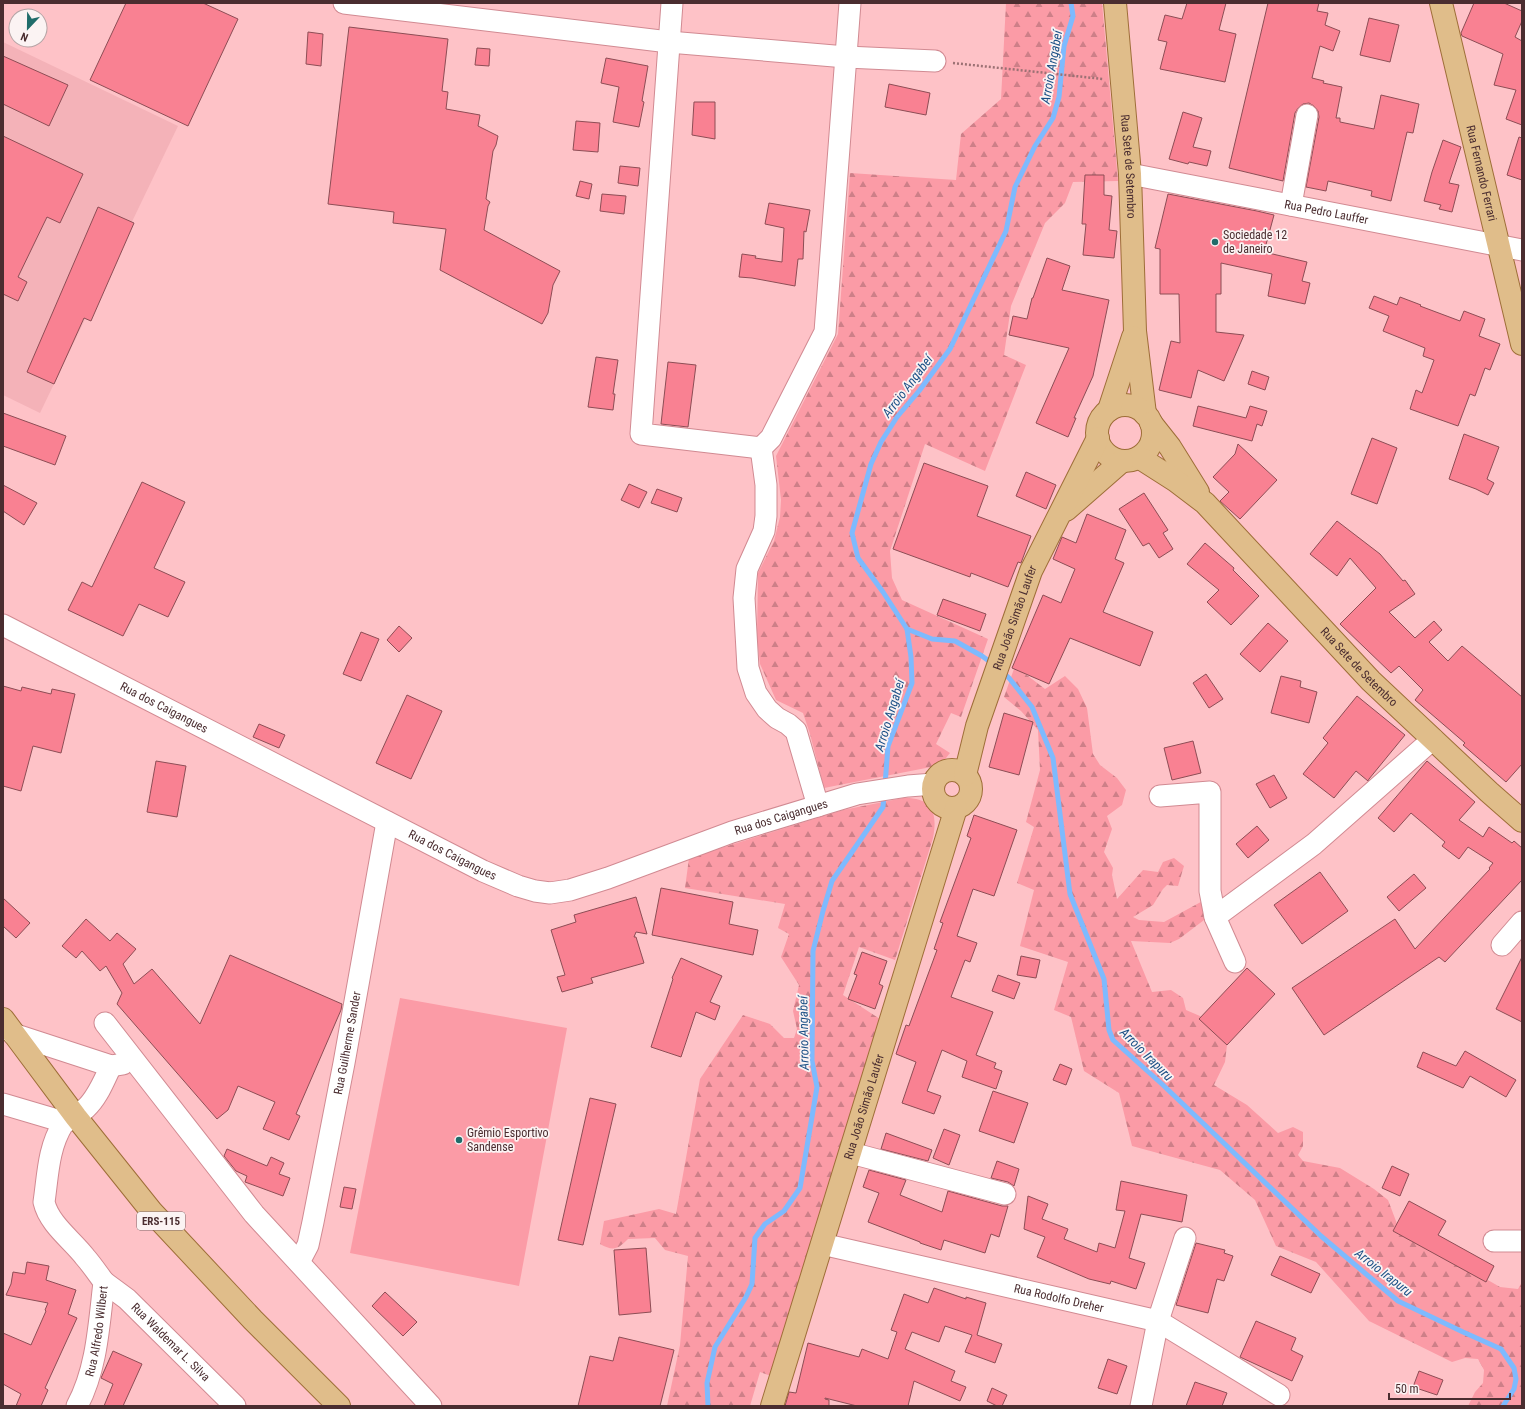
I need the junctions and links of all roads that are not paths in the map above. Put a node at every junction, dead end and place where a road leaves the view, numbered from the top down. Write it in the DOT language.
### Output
graph roads {
  1 [pos="344,3"];
  2 [pos="672,3"];
  3 [pos="850,3"];
  4 [pos="1115,3"];
  5 [pos="1441,3"];
  6 [pos="669,42"];
  7 [pos="846,56"];
  8 [pos="935,61"];
  9 [pos="1306,116"];
  10 [pos="1130,174"];
  11 [pos="1291,205"];
  12 [pos="1500,246"];
  13 [pos="1522,250"];
  14 [pos="1135,331"];
  15 [pos="1522,344"];
  16 [pos="1109,410"];
  17 [pos="1148,419"];
  18 [pos="1098,438"];
  19 [pos="761,448"];
  20 [pos="1131,459"];
  21 [pos="1205,504"];
  22 [pos="1060,514"];
  23 [pos="3,625"];
  24 [pos="1433,739"];
  25 [pos="958,773"];
  26 [pos="934,784"];
  27 [pos="1160,796"];
  28 [pos="818,806"];
  29 [pos="956,808"];
  30 [pos="1522,821"];
  31 [pos="387,822"];
  32 [pos="1219,913"];
  33 [pos="1522,922"];
  34 [pos="1502,945"];
  35 [pos="1235,962"];
  36 [pos="105,1023"];
  37 [pos="8,1027"];
  38 [pos="135,1063"];
  39 [pos="111,1066"];
  40 [pos="3,1104"];
  41 [pos="70,1120"];
  42 [pos="851,1153"];
  43 [pos="1004,1194"];
  44 [pos="1185,1238"];
  45 [pos="1494,1241"];
  46 [pos="1522,1241"];
  47 [pos="822,1244"];
  48 [pos="299,1262"];
  49 [pos="104,1282"];
  50 [pos="1158,1321"];
  51 [pos="1279,1395"];
  52 [pos="76,1406"];
  53 [pos="235,1406"];
  54 [pos="339,1406"];
  55 [pos="431,1406"];
  56 [pos="772,1406"];
  57 [pos="1141,1406"];
  1 -- 6 [label="street"];
  2 -- 6 [label="street"];
  3 -- 7 [label="street"];
  4 -- 10 [label="main road, Rua Sete de Setembro"];
  5 -- 12 [label="main road, Rua Fernando Ferrari"];
  6 -- 7 [label="street"];
  6 -- 19 [label="street"];
  7 -- 8 [label="street"];
  7 -- 19 [label="street"];
  9 -- 11 [label="street"];
  10 -- 11 [label="street, Rua Pedro Lauffer"];
  10 -- 14 [label="main road, Rua Sete de Setembro"];
  11 -- 12 [label="street, Rua Pedro Lauffer"];
  12 -- 13 [label="street, Rua Pedro Lauffer"];
  12 -- 15 [label="main road, Rua Fernando Ferrari"];
  14 -- 16 [label="main road, Rua Sete de Setembro"];
  14 -- 17 [label="main road, Rua Sete de Setembro"];
  16 -- 17 [label="main road"];
  16 -- 18 [label="main road"];
  17 -- 20 [label="main road"];
  17 -- 21 [label="main road, Rua Sete de Setembro"];
  18 -- 20 [label="main road"];
  18 -- 22 [label="main road, Rua João Simão Laufer"];
  19 -- 28 [label="street"];
  20 -- 21 [label="main road, Rua Sete de Setembro"];
  20 -- 22 [label="main road, Rua João Simão Laufer"];
  21 -- 24 [label="main road, Rua Sete de Setembro"];
  22 -- 25 [label="main road, Rua João Simão Laufer"];
  23 -- 31 [label="street, Rua dos Caigangues"];
  24 -- 30 [label="main road, Rua Sete de Setembro"];
  24 -- 32 [label="street"];
  25 -- 26 [label="main road"];
  25 -- 29 [label="main road"];
  26 -- 28 [label="street, Rua dos Caigangues"];
  26 -- 29 [label="main road"];
  27 -- 32 [label="street"];
  28 -- 31 [label="street, Rua dos Caigangues"];
  29 -- 42 [label="main road, Rua João Simão Laufer"];
  31 -- 48 [label="street, Rua Guilherme Sander"];
  32 -- 35 [label="street"];
  33 -- 34 [label="street"];
  36 -- 38 [label="street"];
  37 -- 39 [label="street"];
  37 -- 41 [label="main road, ERS-115"];
  38 -- 39 [label="street"];
  38 -- 48 [label="street"];
  39 -- 41 [label="street"];
  40 -- 41 [label="street"];
  41 -- 49 [label="street, Rua Alfredo Wilbert"];
  41 -- 54 [label="main road, ERS-115"];
  42 -- 43 [label="street"];
  42 -- 47 [label="main road, Rua João Simão Laufer"];
  44 -- 50 [label="street"];
  45 -- 46 [label="street"];
  47 -- 50 [label="street, Rua Rodolfo Dreher"];
  47 -- 56 [label="main road, Rua João Simão Laufer"];
  48 -- 55 [label="street"];
  49 -- 52 [label="street, Rua Alfredo Wilbert"];
  49 -- 53 [label="street, Rua Waldemar L. Silva"];
  50 -- 51 [label="street, Rua Rodolfo Dreher"];
  50 -- 57 [label="street"];
}
